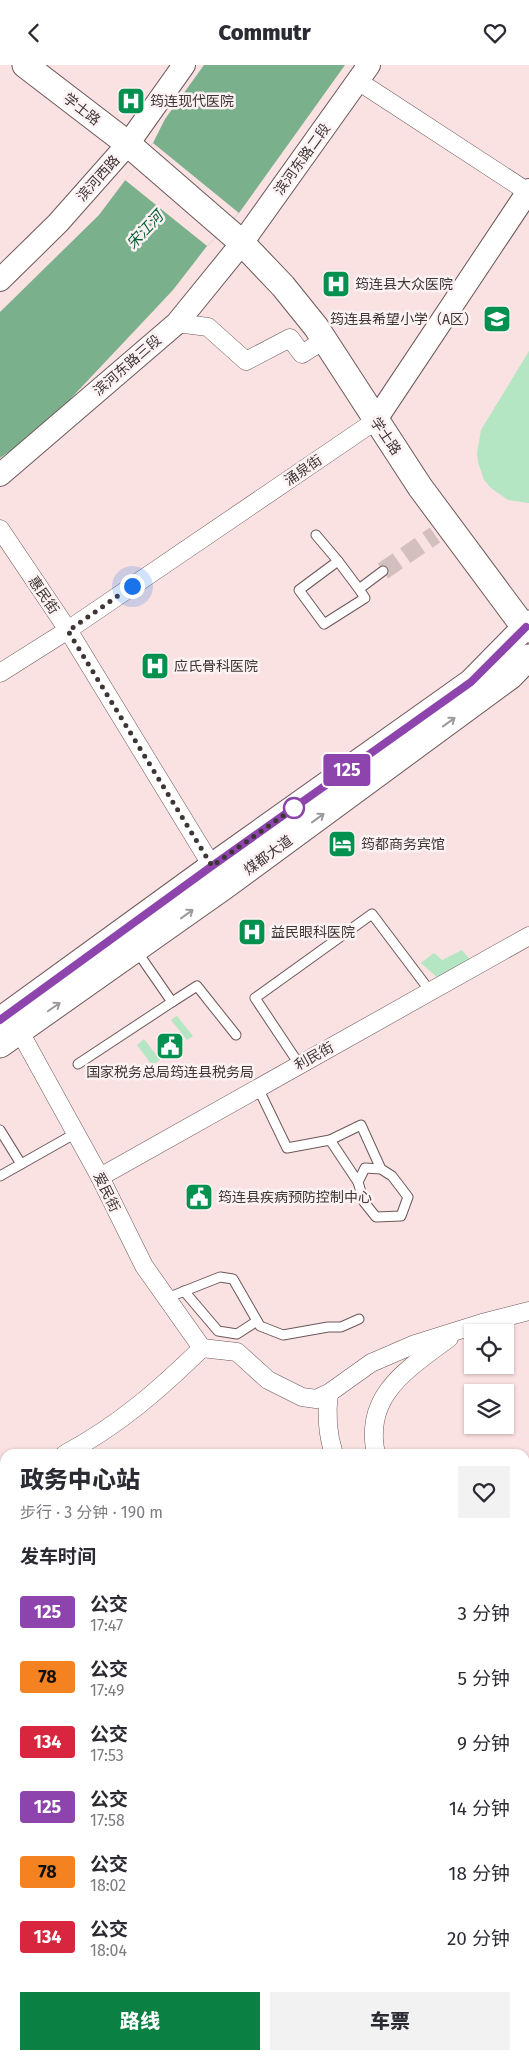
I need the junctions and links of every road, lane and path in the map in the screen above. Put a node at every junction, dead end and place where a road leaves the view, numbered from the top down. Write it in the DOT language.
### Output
graph roads {
  1 [pos="25,65"];
  2 [pos="184,65"];
  3 [pos="364,73"];
  4 [pos="134,149"];
  5 [pos="529,191"];
  6 [pos="237,239"];
  7 [pos="0,280"];
  8 [pos="176,323"];
  9 [pos="324,340"];
  10 [pos="376,421"];
  11 [pos="0,475"];
  12 [pos="0,529"];
  13 [pos="316,535"];
  14 [pos="338,561"];
  15 [pos="383,571"];
  16 [pos="359,589"];
  17 [pos="528,627"];
  18 [pos="68,631"];
  19 [pos="529,657"];
  20 [pos="0,673"];
  21 [pos="212,866"];
  22 [pos="529,936"];
  23 [pos="136,950"];
  24 [pos="430,991"];
  25 [pos="172,1002"];
  26 [pos="7,1028"];
  27 [pos="236,1035"];
  28 [pos="78,1064"];
  29 [pos="299,1065"];
  30 [pos="258,1087"];
  31 [pos="0,1130"];
  32 [pos="76,1133"];
  33 [pos="330,1140"];
  34 [pos="21,1164"];
  35 [pos="381,1169"];
  36 [pos="0,1176"];
  37 [pos="100,1177"];
  38 [pos="358,1182"];
  39 [pos="184,1291"];
  40 [pos="167,1298"];
  41 [pos="529,1311"];
  42 [pos="360,1319"];
  43 [pos="257,1321"];
  44 [pos="459,1330"];
  45 [pos="202,1347"];
  46 [pos="329,1393"];
  47 [pos="74,1449"];
  48 [pos="332,1449"];
  49 [pos="375,1449"];
  1 -- 4 [label="main road, 学士路"];
  2 -- 4 [label="street, 滨河西路"];
  3 -- 5 [label="street"];
  3 -- 6 [label="street, 滨河东路二段"];
  4 -- 6 [label="main road, 学士路"];
  4 -- 7 [label="street, 滨河西路"];
  5 -- 10 [label="street, 涌泉街"];
  6 -- 8 [label="street, 滨河东路三段"];
  6 -- 9 [label="main road, 学士路"];
  8 -- 9 [label="street"];
  8 -- 11 [label="street, 滨河东路三段"];
  9 -- 10 [label="main road, 学士路"];
  10 -- 17 [label="main road, 学士路"];
  10 -- 18 [label="street, 涌泉街"];
  12 -- 18 [label="street, 惠民街"];
  13 -- 14 [label="lane"];
  14 -- 16 [label="lane"];
  14 -- 16 [label="lane"];
  15 -- 16 [label="lane"];
  17 -- 21 [label="main road, 煤都大道"];
  18 -- 20 [label="street, 涌泉街"];
  18 -- 21 [label="street, 惠民街"];
  23 -- 19 [label="main road, 煤都大道, one-way"];
  21 -- 26 [label="main road, 煤都大道"];
  22 -- 24 [label="street, 利民街"];
  23 -- 25 [label="lane"];
  26 -- 23 [label="main road, 煤都大道, one-way"];
  24 -- 29 [label="street, 利民街"];
  24 -- 29 [label="lane"];
  25 -- 27 [label="lane"];
  25 -- 28 [label="lane"];
  26 -- 32 [label="street, 爱民街"];
  29 -- 30 [label="street, 利民街"];
  30 -- 33 [label="lane"];
  30 -- 37 [label="street, 利民街"];
  31 -- 34 [label="lane"];
  32 -- 34 [label="lane"];
  32 -- 37 [label="street, 爱民街"];
  33 -- 35 [label="lane"];
  33 -- 38 [label="lane"];
  34 -- 36 [label="lane"];
  35 -- 38 [label="lane"];
  35 -- 38 [label="lane"];
  37 -- 40 [label="street, 爱民街"];
  39 -- 40 [label="lane"];
  39 -- 43 [label="lane"];
  39 -- 43 [label="lane"];
  40 -- 45 [label="street, 爱民街"];
  41 -- 44 [label="street"];
  42 -- 43 [label="lane"];
  44 -- 46 [label="street"];
  44 -- 49 [label="street"];
  45 -- 46 [label="street"];
  45 -- 47 [label="street"];
  46 -- 48 [label="street"];
}
